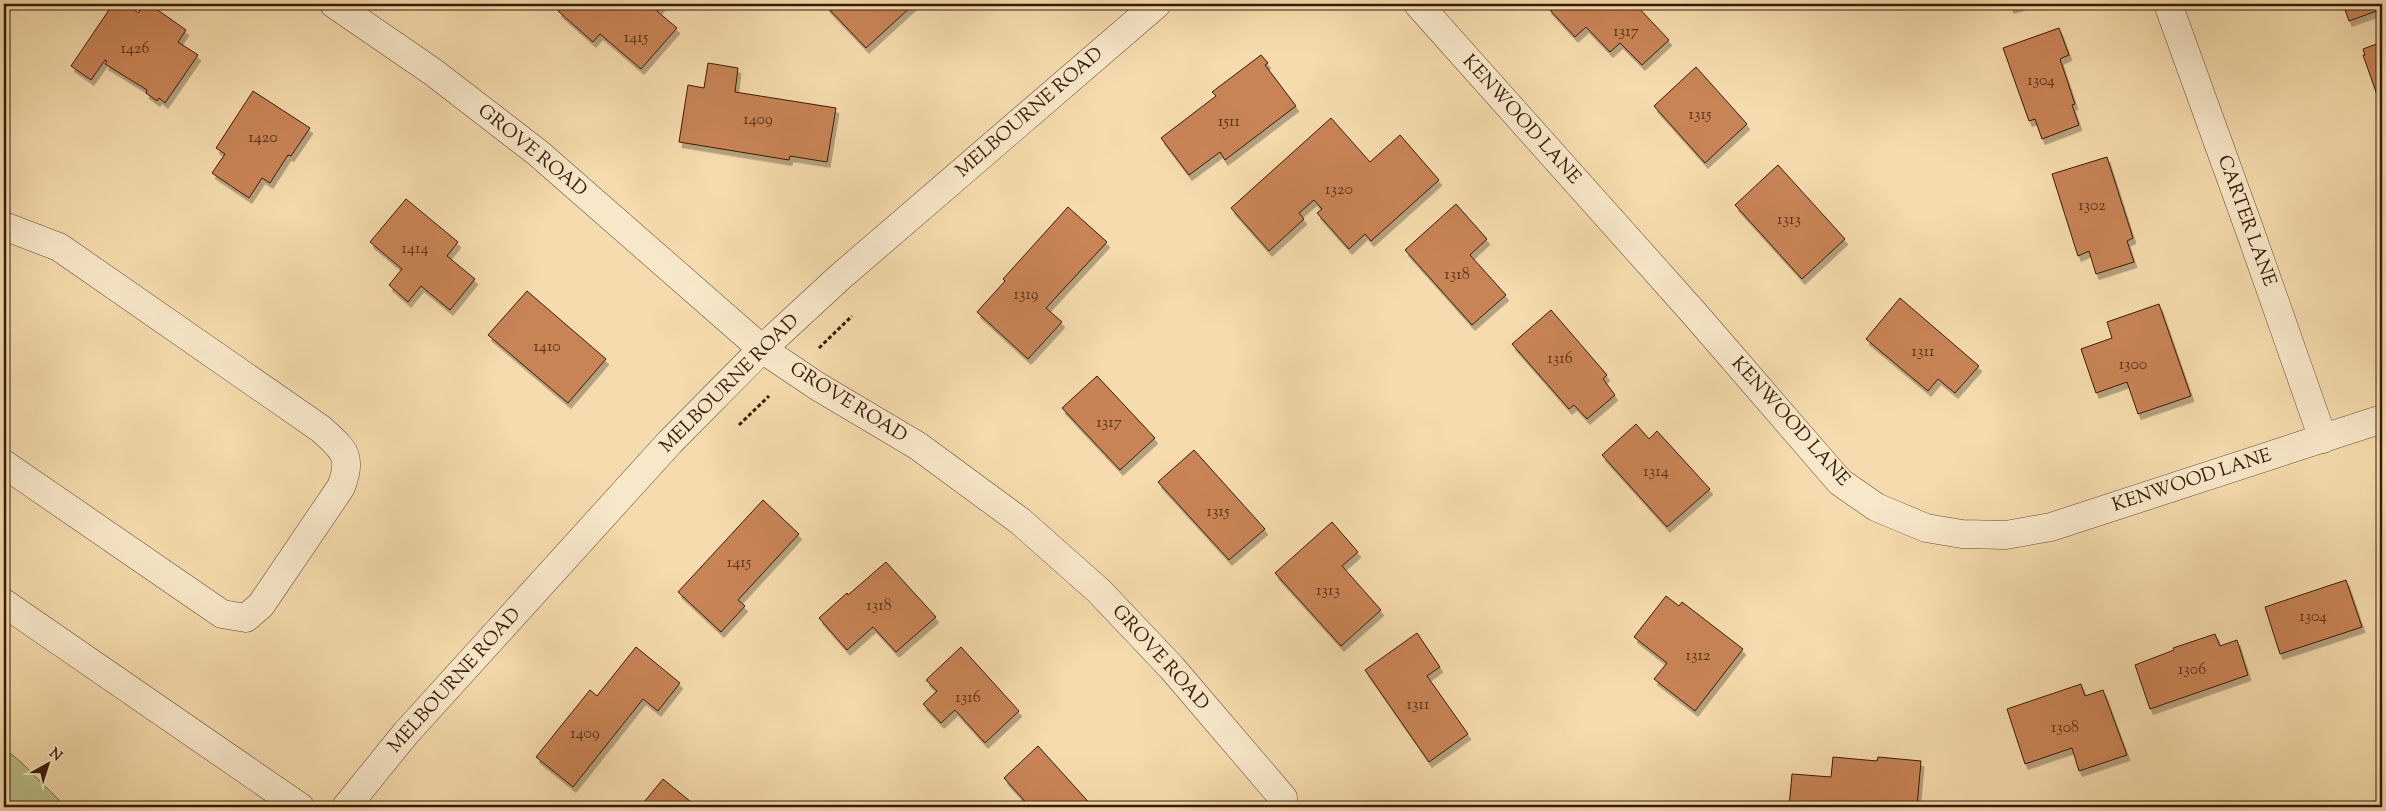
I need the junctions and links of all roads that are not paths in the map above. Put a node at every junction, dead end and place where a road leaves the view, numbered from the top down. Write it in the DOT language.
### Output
graph roads {
  1 [pos="334,4"];
  2 [pos="1157,4"];
  3 [pos="1418,4"];
  4 [pos="2168,4"];
  5 [pos="4,226"];
  6 [pos="762,348"];
  7 [pos="2382,418"];
  8 [pos="2323,439"];
  9 [pos="4,464"];
  10 [pos="4,603"];
  11 [pos="1283,798"];
  12 [pos="300,807"];
  13 [pos="346,807"];
  1 -- 6 [label="street, GROVE ROAD"];
  2 -- 6 [label="street, MELBOURNE ROAD"];
  3 -- 8 [label="street, KENWOOD LANE"];
  4 -- 8 [label="street, CARTER LANE"];
  5 -- 9 [label="street"];
  6 -- 11 [label="street, GROVE ROAD"];
  6 -- 13 [label="street, MELBOURNE ROAD"];
  7 -- 8 [label="street, KENWOOD LANE"];
  10 -- 12 [label="street"];
}
